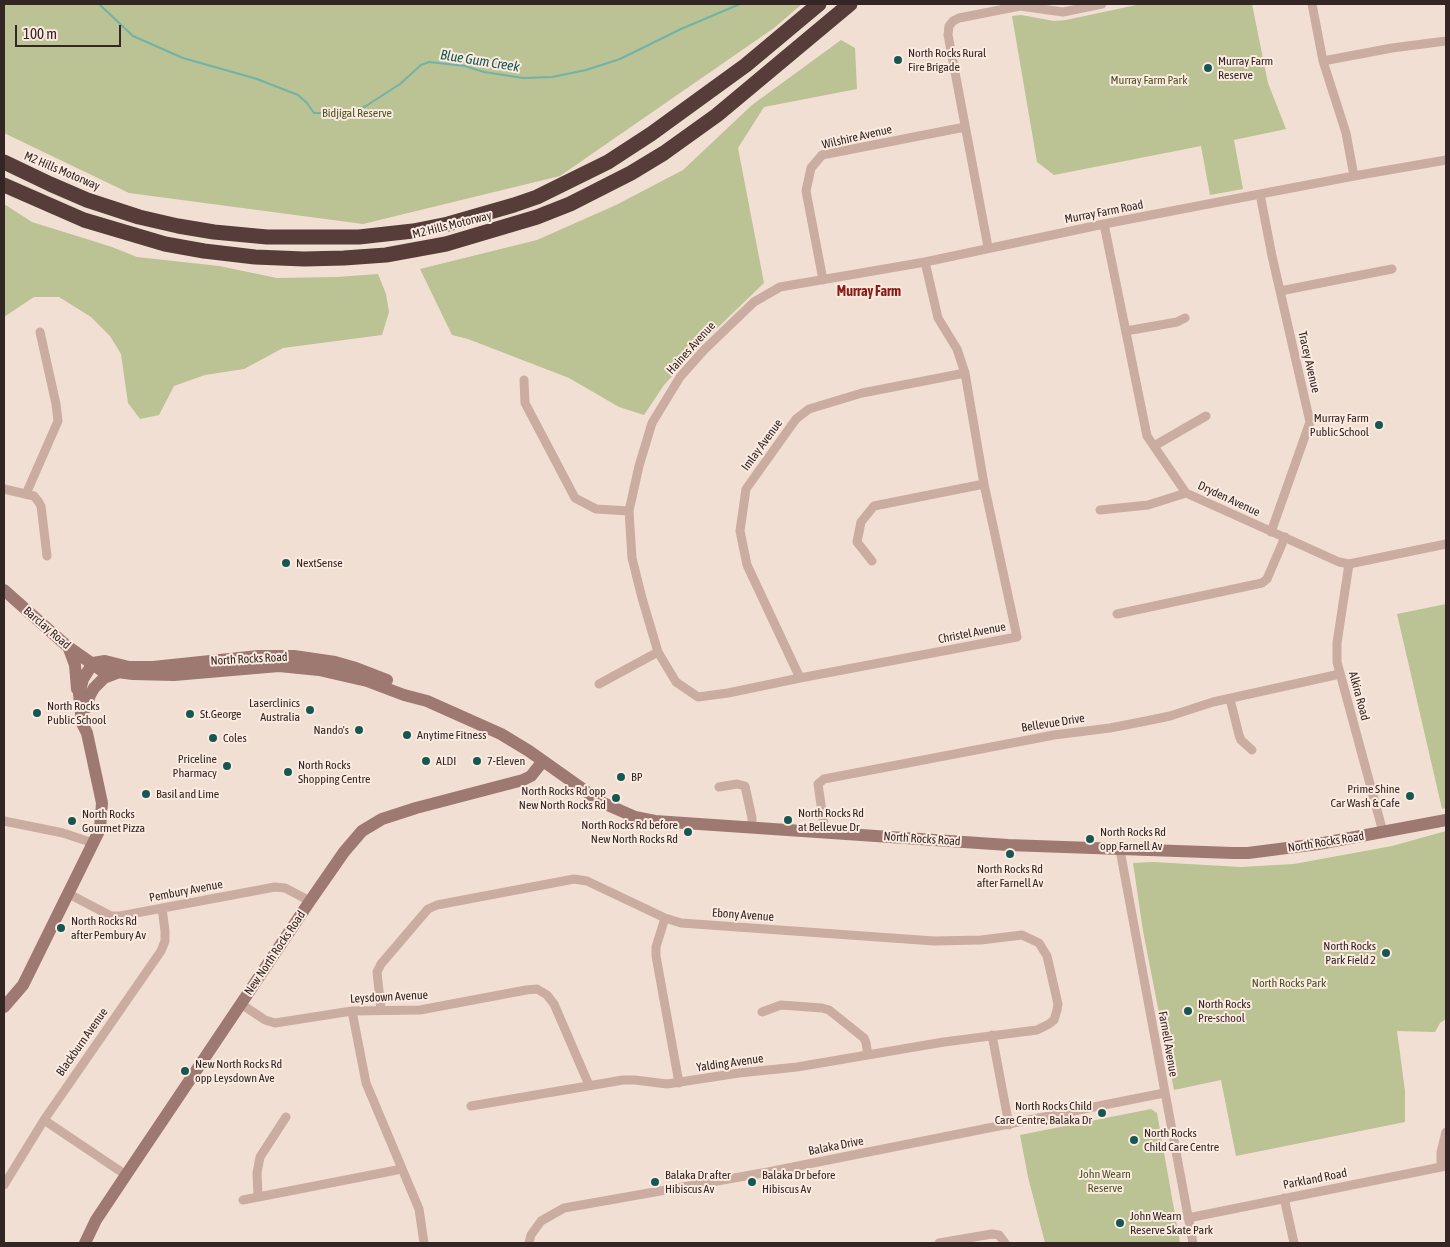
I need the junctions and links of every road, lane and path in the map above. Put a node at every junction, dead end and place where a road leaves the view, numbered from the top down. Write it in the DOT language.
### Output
graph roads {
  1 [pos="819,4"];
  2 [pos="1102,4"];
  3 [pos="1312,4"];
  4 [pos="1033,6"];
  5 [pos="847,7"];
  6 [pos="1446,41"];
  7 [pos="1323,61"];
  8 [pos="965,127"];
  9 [pos="1446,160"];
  10 [pos="4,162"];
  11 [pos="1354,176"];
  12 [pos="4,185"];
  13 [pos="1260,194"];
  14 [pos="1104,224"];
  15 [pos="988,248"];
  16 [pos="925,262"];
  17 [pos="1392,269"];
  18 [pos="823,280"];
  19 [pos="1280,292"];
  20 [pos="1185,318"];
  21 [pos="1126,331"];
  22 [pos="40,332"];
  23 [pos="965,373"];
  24 [pos="524,380"];
  25 [pos="1206,416"];
  26 [pos="1154,446"];
  27 [pos="984,484"];
  28 [pos="4,490"];
  29 [pos="1186,493"];
  30 [pos="26,494"];
  31 [pos="1100,510"];
  32 [pos="629,511"];
  33 [pos="1271,532"];
  34 [pos="1285,537"];
  35 [pos="1446,544"];
  36 [pos="47,556"];
  37 [pos="872,561"];
  38 [pos="1349,564"];
  39 [pos="4,590"];
  40 [pos="1117,614"];
  41 [pos="67,646"];
  42 [pos="658,652"];
  43 [pos="93,663"];
  44 [pos="117,673"];
  45 [pos="1340,674"];
  46 [pos="800,678"];
  47 [pos="599,684"];
  48 [pos="78,694"];
  49 [pos="1230,699"];
  50 [pos="427,702"];
  51 [pos="86,708"];
  52 [pos="87,733"];
  53 [pos="1252,750"];
  54 [pos="543,761"];
  55 [pos="719,787"];
  56 [pos="1446,820"];
  57 [pos="4,821"];
  58 [pos="752,827"];
  59 [pos="825,832"];
  60 [pos="1383,832"];
  61 [pos="93,843"];
  62 [pos="1120,850"];
  63 [pos="68,894"];
  64 [pos="310,901"];
  65 [pos="162,908"];
  66 [pos="665,918"];
  67 [pos="241,1004"];
  68 [pos="4,1007"];
  69 [pos="381,1010"];
  70 [pos="352,1011"];
  71 [pos="762,1012"];
  72 [pos="992,1035"];
  73 [pos="868,1055"];
  74 [pos="679,1083"];
  75 [pos="590,1085"];
  76 [pos="1164,1093"];
  77 [pos="471,1106"];
  78 [pos="286,1116"];
  79 [pos="44,1120"];
  80 [pos="1009,1125"];
  81 [pos="1446,1132"];
  82 [pos="1443,1166"];
  83 [pos="402,1168"];
  84 [pos="126,1175"];
  85 [pos="4,1185"];
  86 [pos="258,1196"];
  87 [pos="1284,1198"];
  88 [pos="243,1200"];
  89 [pos="1188,1218"];
  90 [pos="85,1243"];
  91 [pos="424,1243"];
  92 [pos="529,1243"];
  93 [pos="939,1243"];
  94 [pos="1005,1243"];
  95 [pos="1193,1243"];
  96 [pos="1294,1243"];
  1 -- 10 [label="highway, M2 Hills Motorway"];
  2 -- 4 [label="street"];
  3 -- 7 [label="street"];
  4 -- 8 [label="street"];
  5 -- 12 [label="highway, M2 Hills Motorway"];
  6 -- 7 [label="street"];
  7 -- 11 [label="street"];
  8 -- 15 [label="street"];
  8 -- 18 [label="street, Wilshire Avenue"];
  9 -- 11 [label="street, Murray Farm Road"];
  11 -- 13 [label="street, Murray Farm Road"];
  13 -- 14 [label="street, Murray Farm Road"];
  13 -- 19 [label="street, Tracey Avenue"];
  14 -- 15 [label="street, Murray Farm Road"];
  14 -- 21 [label="street, Dryden Avenue"];
  15 -- 16 [label="street, Haines Avenue"];
  16 -- 18 [label="street, Haines Avenue"];
  16 -- 23 [label="street, Christel Avenue"];
  17 -- 19 [label="street"];
  18 -- 32 [label="street, Haines Avenue"];
  19 -- 33 [label="street, Tracey Avenue"];
  20 -- 21 [label="street"];
  21 -- 26 [label="street, Dryden Avenue"];
  22 -- 30 [label="street"];
  23 -- 27 [label="street, Christel Avenue"];
  23 -- 46 [label="street, Imlay Avenue"];
  24 -- 32 [label="street"];
  25 -- 26 [label="street"];
  26 -- 29 [label="street, Dryden Avenue"];
  27 -- 37 [label="street"];
  27 -- 46 [label="street, Christel Avenue"];
  28 -- 30 [label="street"];
  29 -- 31 [label="street"];
  29 -- 33 [label="street, Dryden Avenue"];
  30 -- 36 [label="street"];
  32 -- 42 [label="street, Haines Avenue"];
  33 -- 34 [label="street, Dryden Avenue"];
  34 -- 38 [label="street, Dryden Avenue"];
  34 -- 40 [label="street"];
  35 -- 38 [label="street"];
  38 -- 45 [label="street, Alkira Road"];
  39 -- 41 [label="main road, Barclay Road"];
  41 -- 43 [label="main road, Barclay Road"];
  41 -- 48 [label="main road"];
  42 -- 46 [label="street, Christel Avenue"];
  42 -- 47 [label="street"];
  43 -- 44 [label="main road, North Rocks Road"];
  43 -- 48 [label="main road"];
  43 -- 50 [label="main road, North Rocks Road"];
  43 -- 51 [label="main road"];
  44 -- 50 [label="main road, North Rocks Road"];
  44 -- 51 [label="main road"];
  45 -- 49 [label="street, Bellevue Drive"];
  45 -- 60 [label="street, Alkira Road"];
  48 -- 52 [label="main road"];
  49 -- 53 [label="street"];
  49 -- 59 [label="street, Bellevue Drive"];
  50 -- 54 [label="main road, North Rocks Road"];
  51 -- 52 [label="main road"];
  52 -- 61 [label="main road"];
  54 -- 58 [label="main road, North Rocks Road"];
  54 -- 64 [label="main road, New North Rocks Road"];
  55 -- 58 [label="street"];
  56 -- 60 [label="main road, North Rocks Road"];
  57 -- 61 [label="street"];
  58 -- 59 [label="main road, North Rocks Road"];
  59 -- 62 [label="main road, North Rocks Road"];
  60 -- 62 [label="main road, North Rocks Road"];
  61 -- 63 [label="main road"];
  62 -- 76 [label="street, Farnell Avenue"];
  63 -- 65 [label="street, Pembury Avenue"];
  63 -- 68 [label="main road"];
  64 -- 65 [label="street, Pembury Avenue"];
  64 -- 67 [label="main road, New North Rocks Road"];
  65 -- 79 [label="street, Blackburn Avenue"];
  66 -- 69 [label="street, Ebony Avenue"];
  66 -- 72 [label="street, Ebony Avenue"];
  66 -- 74 [label="street"];
  67 -- 70 [label="street, Leysdown Avenue"];
  67 -- 84 [label="main road, New North Rocks Road"];
  69 -- 70 [label="street, Leysdown Avenue"];
  69 -- 75 [label="street, Leysdown Avenue"];
  70 -- 83 [label="street"];
  71 -- 73 [label="street"];
  72 -- 73 [label="street, Yalding Avenue"];
  72 -- 80 [label="street"];
  73 -- 74 [label="street, Yalding Avenue"];
  74 -- 75 [label="street, Yalding Avenue"];
  75 -- 77 [label="street, Yalding Avenue"];
  76 -- 80 [label="street, Balaka Drive"];
  76 -- 89 [label="street, Farnell Avenue"];
  78 -- 86 [label="street"];
  79 -- 84 [label="street"];
  79 -- 85 [label="street, Blackburn Avenue"];
  80 -- 92 [label="street, Balaka Drive"];
  81 -- 82 [label="street"];
  82 -- 87 [label="street, Parkland Road"];
  83 -- 86 [label="street"];
  83 -- 91 [label="street"];
  84 -- 90 [label="main road, New North Rocks Road"];
  86 -- 88 [label="street"];
  87 -- 89 [label="street, Parkland Road"];
  87 -- 96 [label="street"];
  89 -- 95 [label="street, Farnell Avenue"];
  93 -- 94 [label="street"];
}
